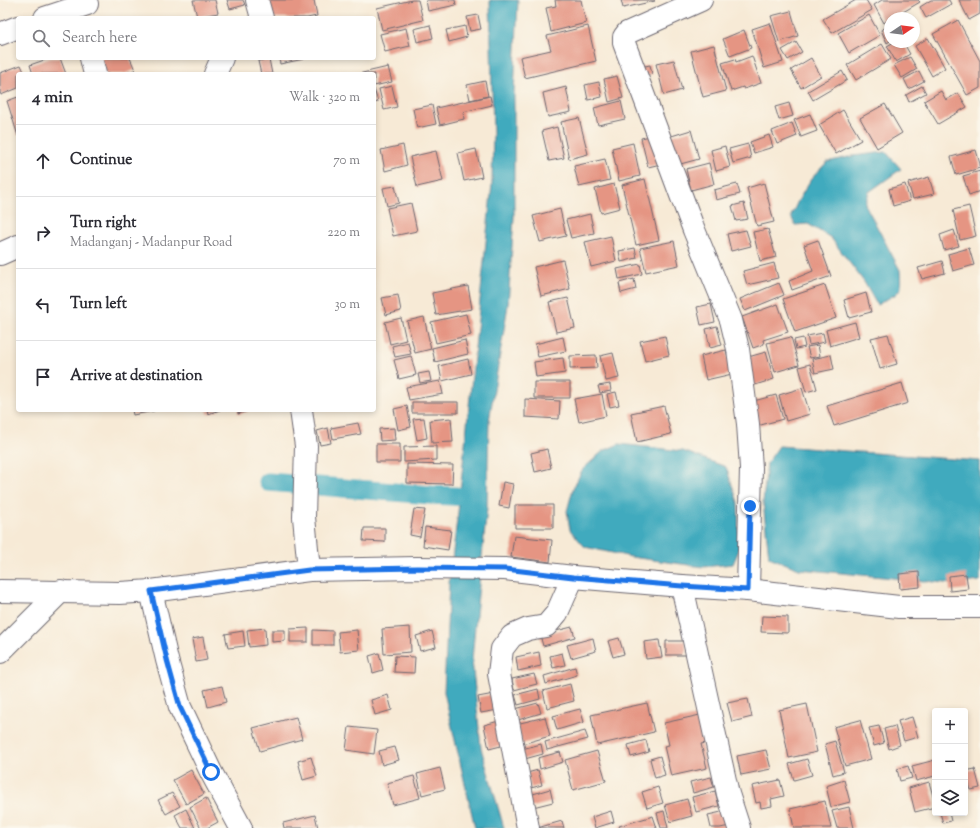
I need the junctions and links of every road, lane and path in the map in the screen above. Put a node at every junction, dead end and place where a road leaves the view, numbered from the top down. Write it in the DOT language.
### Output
graph roads {
  1 [pos="257,0"];
  2 [pos="701,0"];
  3 [pos="87,7"];
  4 [pos="53,16"];
  5 [pos="261,16"];
  6 [pos="16,28"];
  7 [pos="0,34"];
  8 [pos="91,60"];
  9 [pos="221,60"];
  10 [pos="94,72"];
  11 [pos="216,72"];
  12 [pos="16,247"];
  13 [pos="0,254"];
  14 [pos="301,412"];
  15 [pos="309,570"];
  16 [pos="573,577"];
  17 [pos="682,586"];
  18 [pos="748,590"];
  19 [pos="0,591"];
  20 [pos="151,591"];
  21 [pos="62,592"];
  22 [pos="980,607"];
  23 [pos="0,652"];
  24 [pos="241,828"];
  25 [pos="528,828"];
  26 [pos="739,828"];
  1 -- 5 [label="street"];
  2 -- 18 [label="street"];
  3 -- 4 [label="street"];
  6 -- 7 [label="street"];
  8 -- 10 [label="street"];
  9 -- 11 [label="street"];
  12 -- 13 [label="street"];
  14 -- 15 [label="street"];
  15 -- 16 [label="street"];
  15 -- 20 [label="street"];
  16 -- 17 [label="street"];
  16 -- 25 [label="street"];
  17 -- 18 [label="street"];
  17 -- 26 [label="street"];
  18 -- 22 [label="street"];
  19 -- 21 [label="street"];
  20 -- 21 [label="street"];
  20 -- 24 [label="street"];
  21 -- 23 [label="street"];
}
